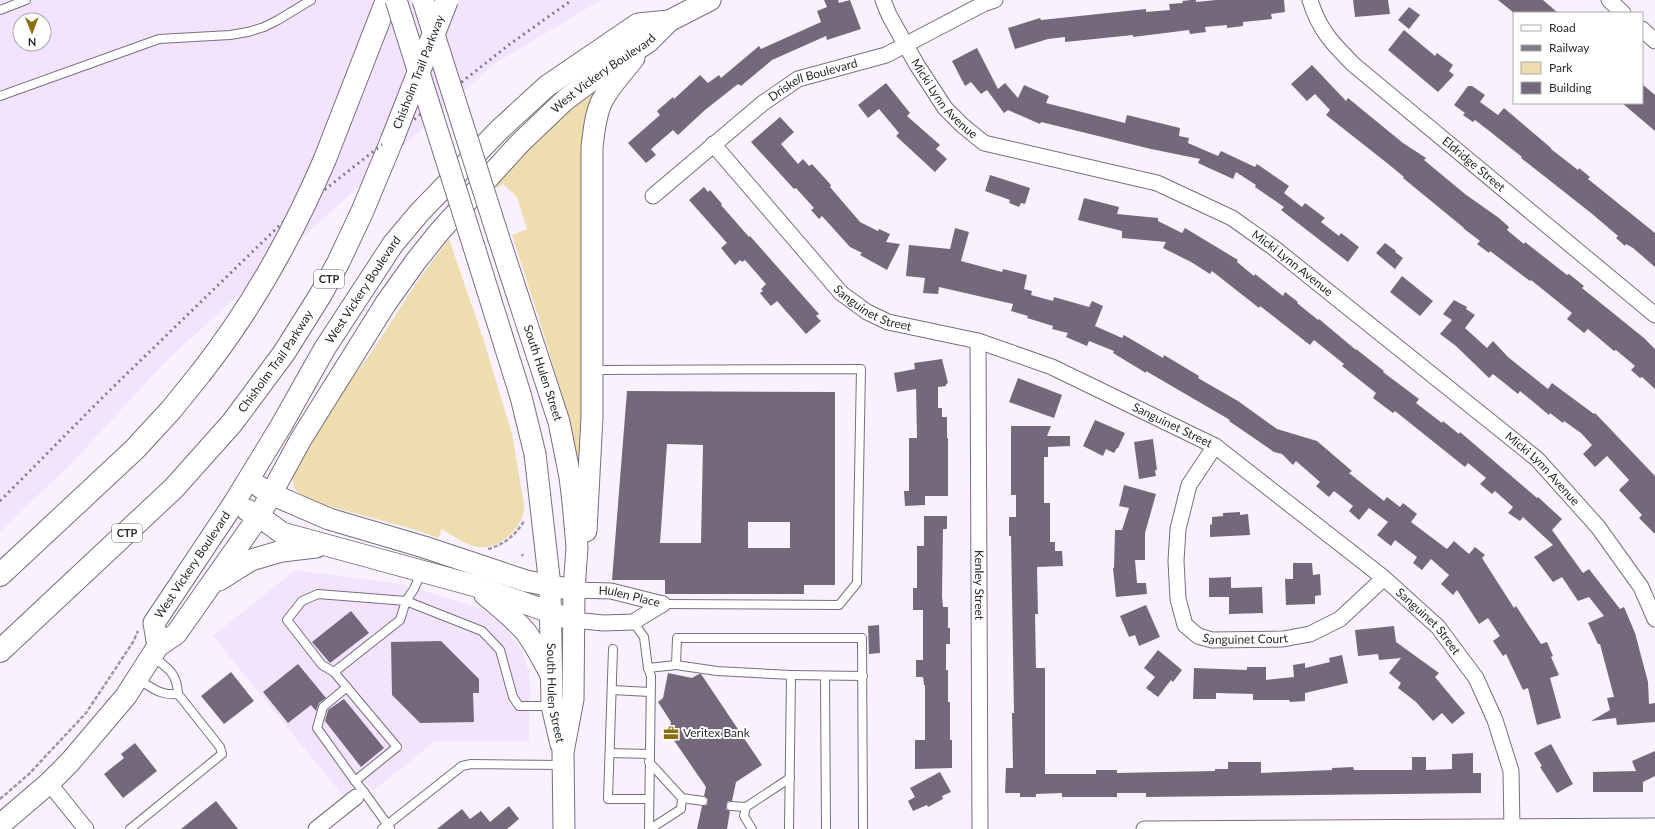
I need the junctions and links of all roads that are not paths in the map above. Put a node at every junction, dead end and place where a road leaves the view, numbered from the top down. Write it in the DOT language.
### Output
graph roads {
  1 [pos="26,0"];
  2 [pos="311,0"];
  3 [pos="387,0"];
  4 [pos="396,0"];
  5 [pos="423,0"];
  6 [pos="447,0"];
  7 [pos="710,0"];
  8 [pos="883,0"];
  9 [pos="995,0"];
  10 [pos="1310,0"];
  11 [pos="1609,0"];
  12 [pos="0,10"];
  13 [pos="1623,12"];
  14 [pos="670,21"];
  15 [pos="1643,30"];
  16 [pos="1655,41"];
  17 [pos="648,42"];
  18 [pos="905,44"];
  19 [pos="0,96"];
  20 [pos="713,144"];
  21 [pos="653,196"];
  22 [pos="1655,315"];
  23 [pos="978,341"];
  24 [pos="593,370"];
  25 [pos="1214,446"];
  26 [pos="248,479"];
  27 [pos="271,494"];
  28 [pos="234,503"];
  29 [pos="258,516"];
  30 [pos="329,545"];
  31 [pos="422,571"];
  32 [pos="0,575"];
  33 [pos="1384,578"];
  34 [pos="212,584"];
  35 [pos="476,586"];
  36 [pos="550,586"];
  37 [pos="574,590"];
  38 [pos="406,601"];
  39 [pos="663,604"];
  40 [pos="552,614"];
  41 [pos="1655,619"];
  42 [pos="574,620"];
  43 [pos="633,622"];
  44 [pos="613,649"];
  45 [pos="0,651"];
  46 [pos="155,651"];
  47 [pos="676,665"];
  48 [pos="648,668"];
  49 [pos="334,672"];
  50 [pos="791,675"];
  51 [pos="825,676"];
  52 [pos="862,676"];
  53 [pos="552,677"];
  54 [pos="138,678"];
  55 [pos="347,687"];
  56 [pos="612,690"];
  57 [pos="650,692"];
  58 [pos="178,694"];
  59 [pos="552,706"];
  60 [pos="610,753"];
  61 [pos="563,758"];
  62 [pos="649,758"];
  63 [pos="790,778"];
  64 [pos="356,781"];
  65 [pos="49,783"];
  66 [pos="360,795"];
  67 [pos="682,798"];
  68 [pos="649,800"];
  69 [pos="703,801"];
  70 [pos="731,806"];
  71 [pos="746,807"];
  72 [pos="0,825"];
  73 [pos="1655,826"];
  74 [pos="387,828"];
  75 [pos="1512,828"];
  76 [pos="86,829"];
  77 [pos="130,829"];
  78 [pos="316,829"];
  79 [pos="564,829"];
  80 [pos="649,829"];
  81 [pos="752,829"];
  82 [pos="789,829"];
  83 [pos="826,829"];
  84 [pos="863,829"];
  85 [pos="980,829"];
  86 [pos="1144,829"];
  1 -- 12 [label="lane"];
  2 -- 19 [label="lane"];
  3 -- 32 [label="highway, bridge"];
  4 -- 36 [label="main road, South Hulen Street, bridge"];
  5 -- 37 [label="main road, South Hulen Street, bridge"];
  6 -- 45 [label="highway, Chisholm Trail Parkway / CTP, bridge"];
  7 -- 14 [label="main road, West Vickery Boulevard"];
  8 -- 18 [label="street, Micki Lynn Avenue"];
  9 -- 18 [label="street, Driskell Boulevard"];
  10 -- 22 [label="street, Eldridge Street"];
  11 -- 13 [label="street"];
  14 -- 17 [label="main road, West Vickery Boulevard"];
  14 -- 26 [label="main road, West Vickery Boulevard"];
  15 -- 16 [label="street"];
  17 -- 24 [label="main road"];
  17 -- 27 [label="main road, West Vickery Boulevard"];
  18 -- 20 [label="street, Driskell Boulevard"];
  18 -- 41 [label="street, Micki Lynn Avenue"];
  20 -- 21 [label="street, Driskell Boulevard"];
  20 -- 23 [label="street, Sanguinet Street"];
  23 -- 25 [label="street, Sanguinet Street"];
  23 -- 85 [label="street, Kenley Street"];
  24 -- 37 [label="main road"];
  24 -- 39 [label="lane"];
  25 -- 33 [label="street, Sanguinet Street"];
  25 -- 33 [label="street, Sanguinet Court"];
  26 -- 27 [label="main road"];
  26 -- 28 [label="main road, West Vickery Boulevard"];
  27 -- 29 [label="main road, West Vickery Boulevard"];
  27 -- 36 [label="main road"];
  28 -- 29 [label="main road"];
  28 -- 46 [label="main road, West Vickery Boulevard"];
  29 -- 30 [label="main road"];
  29 -- 34 [label="main road, West Vickery Boulevard"];
  30 -- 31 [label="main road"];
  30 -- 34 [label="main road"];
  31 -- 35 [label="main road"];
  31 -- 38 [label="lane"];
  33 -- 75 [label="street, Sanguinet Street"];
  34 -- 46 [label="main road, West Vickery Boulevard"];
  35 -- 40 [label="main road"];
  35 -- 53 [label="main road"];
  36 -- 37 [label="main road"];
  36 -- 40 [label="main road, South Hulen Street"];
  37 -- 39 [label="street, Hulen Place"];
  37 -- 42 [label="main road, South Hulen Street"];
  38 -- 49 [label="lane"];
  38 -- 49 [label="lane"];
  38 -- 59 [label="lane"];
  39 -- 43 [label="street, Hulen Place"];
  40 -- 42 [label="main road"];
  40 -- 53 [label="main road, South Hulen Street"];
  42 -- 43 [label="street, Hulen Place"];
  42 -- 61 [label="main road, South Hulen Street"];
  43 -- 48 [label="lane"];
  44 -- 56 [label="lane"];
  46 -- 54 [label="main road, West Vickery Boulevard"];
  46 -- 58 [label="lane"];
  47 -- 48 [label="lane"];
  47 -- 50 [label="lane"];
  47 -- 52 [label="lane"];
  48 -- 57 [label="lane"];
  49 -- 55 [label="lane"];
  50 -- 51 [label="lane"];
  50 -- 63 [label="lane"];
  51 -- 52 [label="lane"];
  51 -- 83 [label="lane"];
  52 -- 84 [label="lane"];
  53 -- 59 [label="main road, South Hulen Street"];
  54 -- 58 [label="lane"];
  54 -- 65 [label="main road, West Vickery Boulevard"];
  55 -- 64 [label="lane"];
  55 -- 64 [label="lane"];
  56 -- 57 [label="lane"];
  56 -- 60 [label="lane"];
  57 -- 62 [label="lane"];
  58 -- 77 [label="lane"];
  59 -- 61 [label="main road, South Hulen Street"];
  60 -- 62 [label="lane"];
  60 -- 68 [label="lane"];
  61 -- 74 [label="lane"];
  61 -- 79 [label="main road"];
  62 -- 67 [label="lane"];
  62 -- 68 [label="lane"];
  63 -- 71 [label="lane"];
  63 -- 82 [label="lane"];
  64 -- 66 [label="lane"];
  65 -- 72 [label="main road, West Vickery Boulevard"];
  65 -- 76 [label="street"];
  66 -- 74 [label="lane"];
  66 -- 78 [label="street"];
  67 -- 69 [label="lane"];
  67 -- 80 [label="lane"];
  68 -- 80 [label="lane"];
  70 -- 71 [label="lane"];
  71 -- 81 [label="lane"];
  73 -- 75 [label="street"];
  75 -- 86 [label="street"];
}
